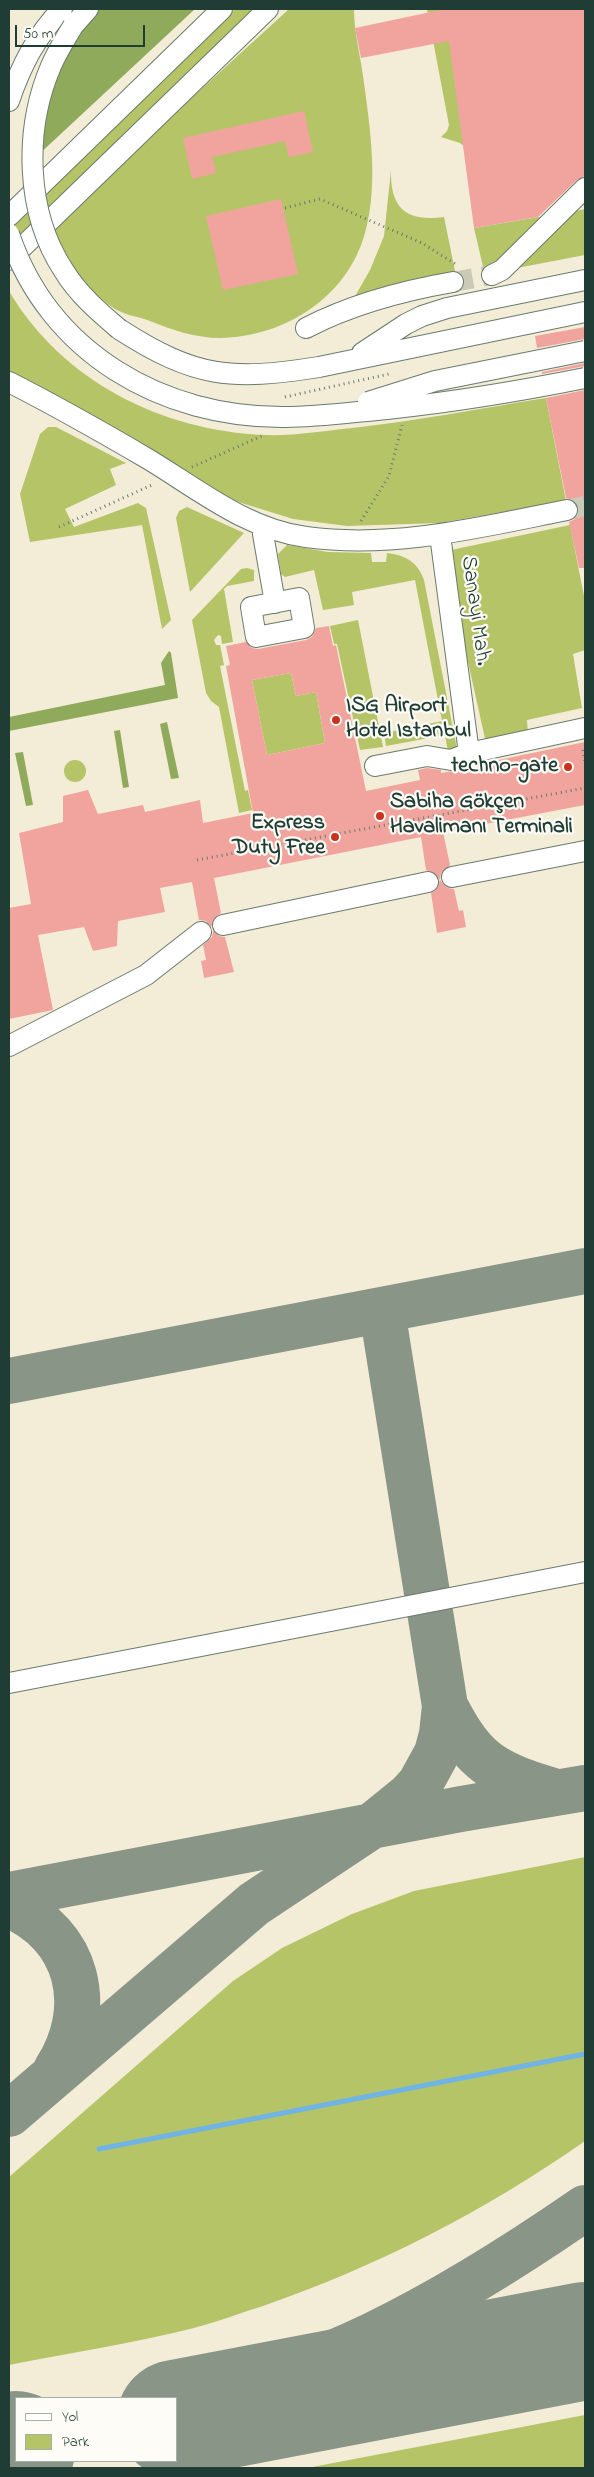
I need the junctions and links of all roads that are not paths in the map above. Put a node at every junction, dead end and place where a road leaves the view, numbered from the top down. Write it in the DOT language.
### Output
graph roads {
  1 [pos="62,9"];
  2 [pos="88,9"];
  3 [pos="222,9"];
  4 [pos="268,9"];
  5 [pos="9,101"];
  6 [pos="585,188"];
  7 [pos="9,216"];
  8 [pos="9,234"];
  9 [pos="9,260"];
  10 [pos="492,275"];
  11 [pos="585,280"];
  12 [pos="452,282"];
  13 [pos="585,312"];
  14 [pos="306,328"];
  15 [pos="585,352"];
  16 [pos="352,360"];
  17 [pos="585,378"];
  18 [pos="9,382"];
  19 [pos="326,415"];
  20 [pos="567,510"];
  21 [pos="263,534"];
  22 [pos="440,535"];
  23 [pos="275,603"];
  24 [pos="585,728"];
  25 [pos="469,753"];
  26 [pos="375,766"];
  27 [pos="585,851"];
  28 [pos="452,877"];
  29 [pos="428,882"];
  30 [pos="223,925"];
  31 [pos="201,932"];
  32 [pos="9,1046"];
  33 [pos="585,1572"];
  34 [pos="9,1683"];
  1 -- 5 [label="street"];
  2 -- 16 [label="street, bridge"];
  3 -- 7 [label="street"];
  4 -- 9 [label="street"];
  6 -- 10 [label="street"];
  8 -- 19 [label="street, bridge"];
  11 -- 16 [label="street"];
  12 -- 14 [label="street"];
  13 -- 16 [label="street"];
  15 -- 19 [label="street, bridge"];
  17 -- 19 [label="street, bridge"];
  18 -- 22 [label="street"];
  20 -- 22 [label="street"];
  21 -- 23 [label="street"];
  22 -- 25 [label="street, Sanayi Mah."];
  24 -- 25 [label="street"];
  25 -- 26 [label="street"];
  27 -- 28 [label="street"];
  29 -- 30 [label="street"];
  31 -- 32 [label="street"];
  33 -- 34 [label="street"];
}
